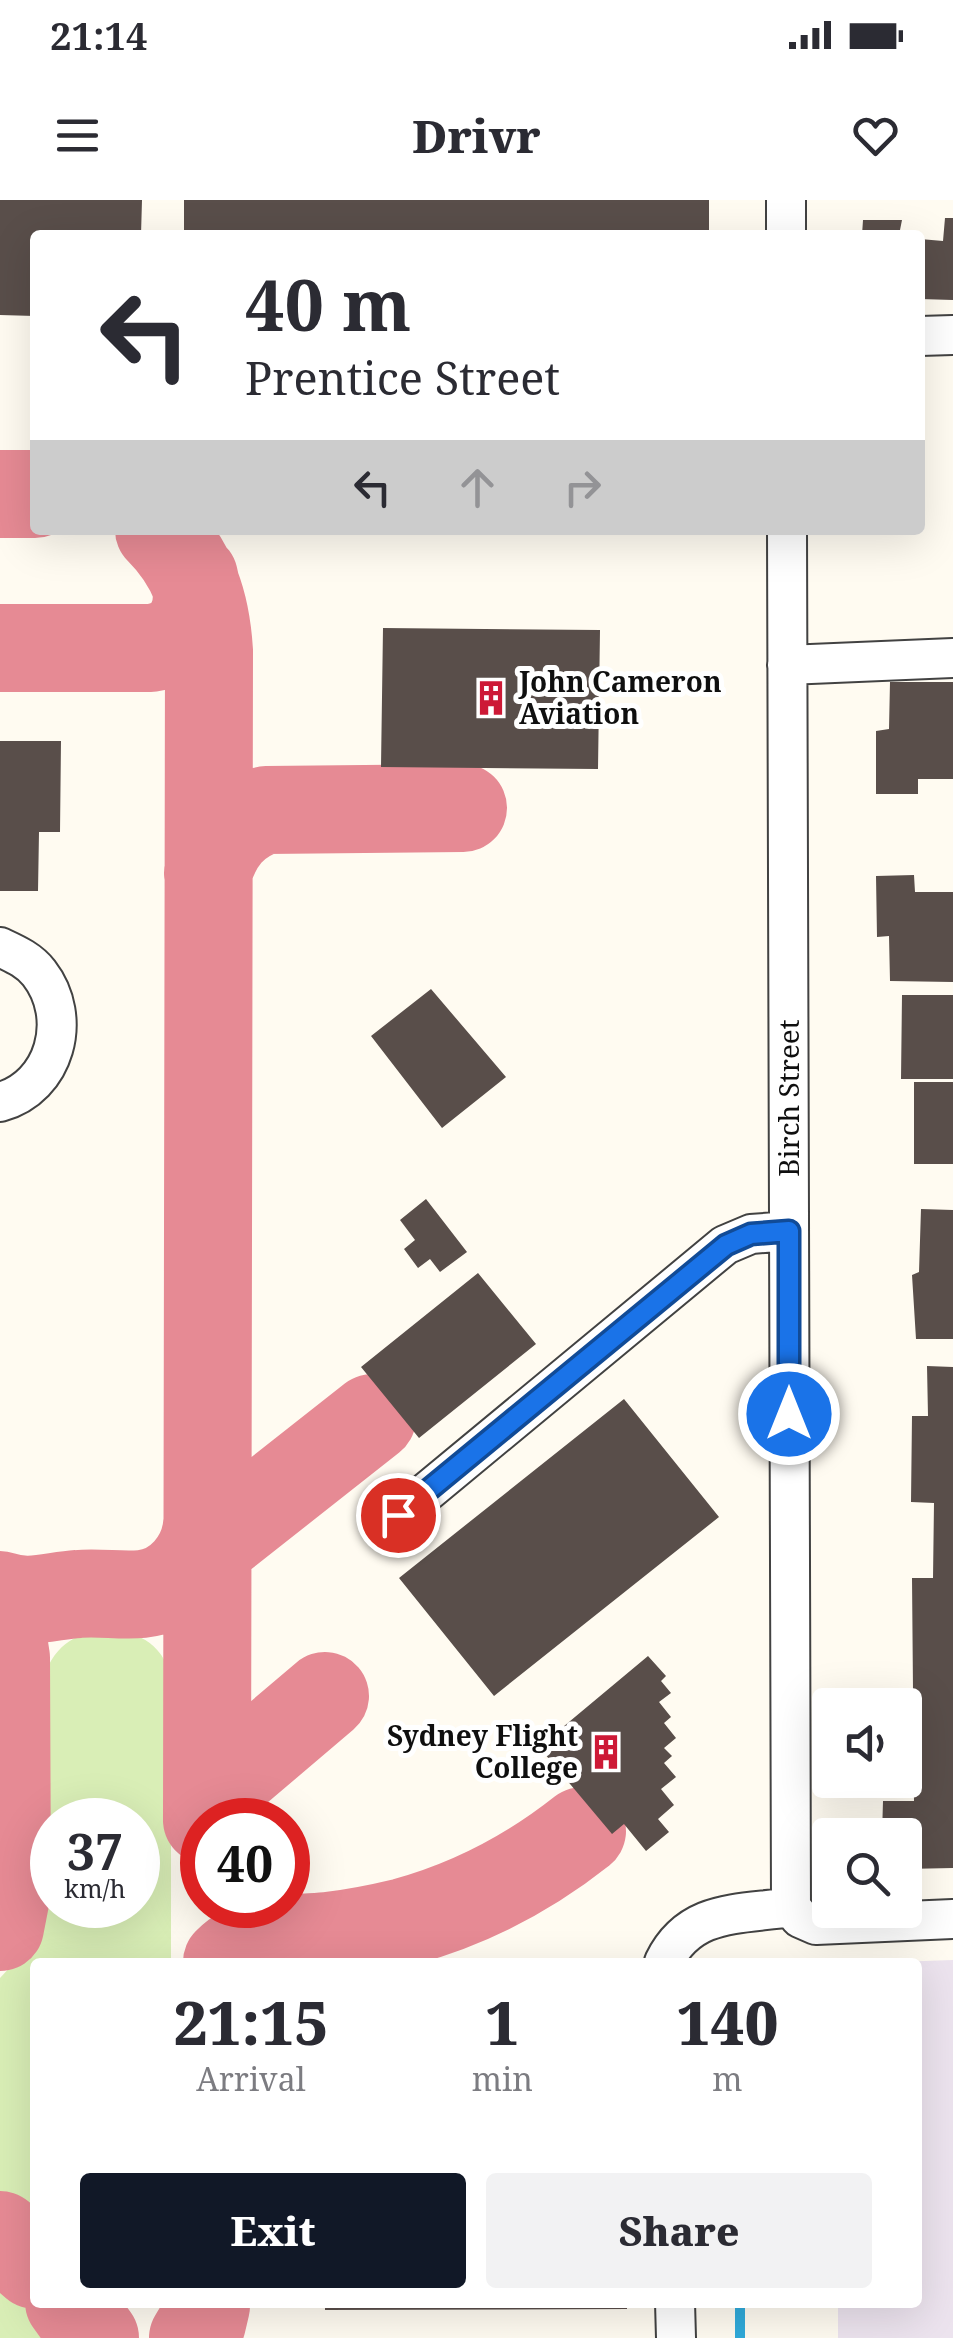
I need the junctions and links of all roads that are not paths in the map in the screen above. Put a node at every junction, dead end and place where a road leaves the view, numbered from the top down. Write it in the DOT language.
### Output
graph roads {
  1 [pos="953,335"];
  2 [pos="925,336"];
  3 [pos="787,535"];
  4 [pos="935,659"];
  5 [pos="787,666"];
  6 [pos="0,947"];
  7 [pos="0,1102"];
  8 [pos="789,1231"];
  9 [pos="398,1515"];
  10 [pos="791,1907"];
  11 [pos="953,1919"];
  12 [pos="666,1958"];
  13 [pos="675,2308"];
  14 [pos="676,2338"];
  1 -- 2 [label="street"];
  3 -- 5 [label="street, Birch Street"];
  4 -- 5 [label="street"];
  5 -- 8 [label="street, Birch Street"];
  6 -- 7 [label="street"];
  8 -- 9 [label="street"];
  8 -- 10 [label="street, Birch Street"];
  10 -- 11 [label="street"];
  10 -- 12 [label="street"];
  13 -- 14 [label="street"];
}
